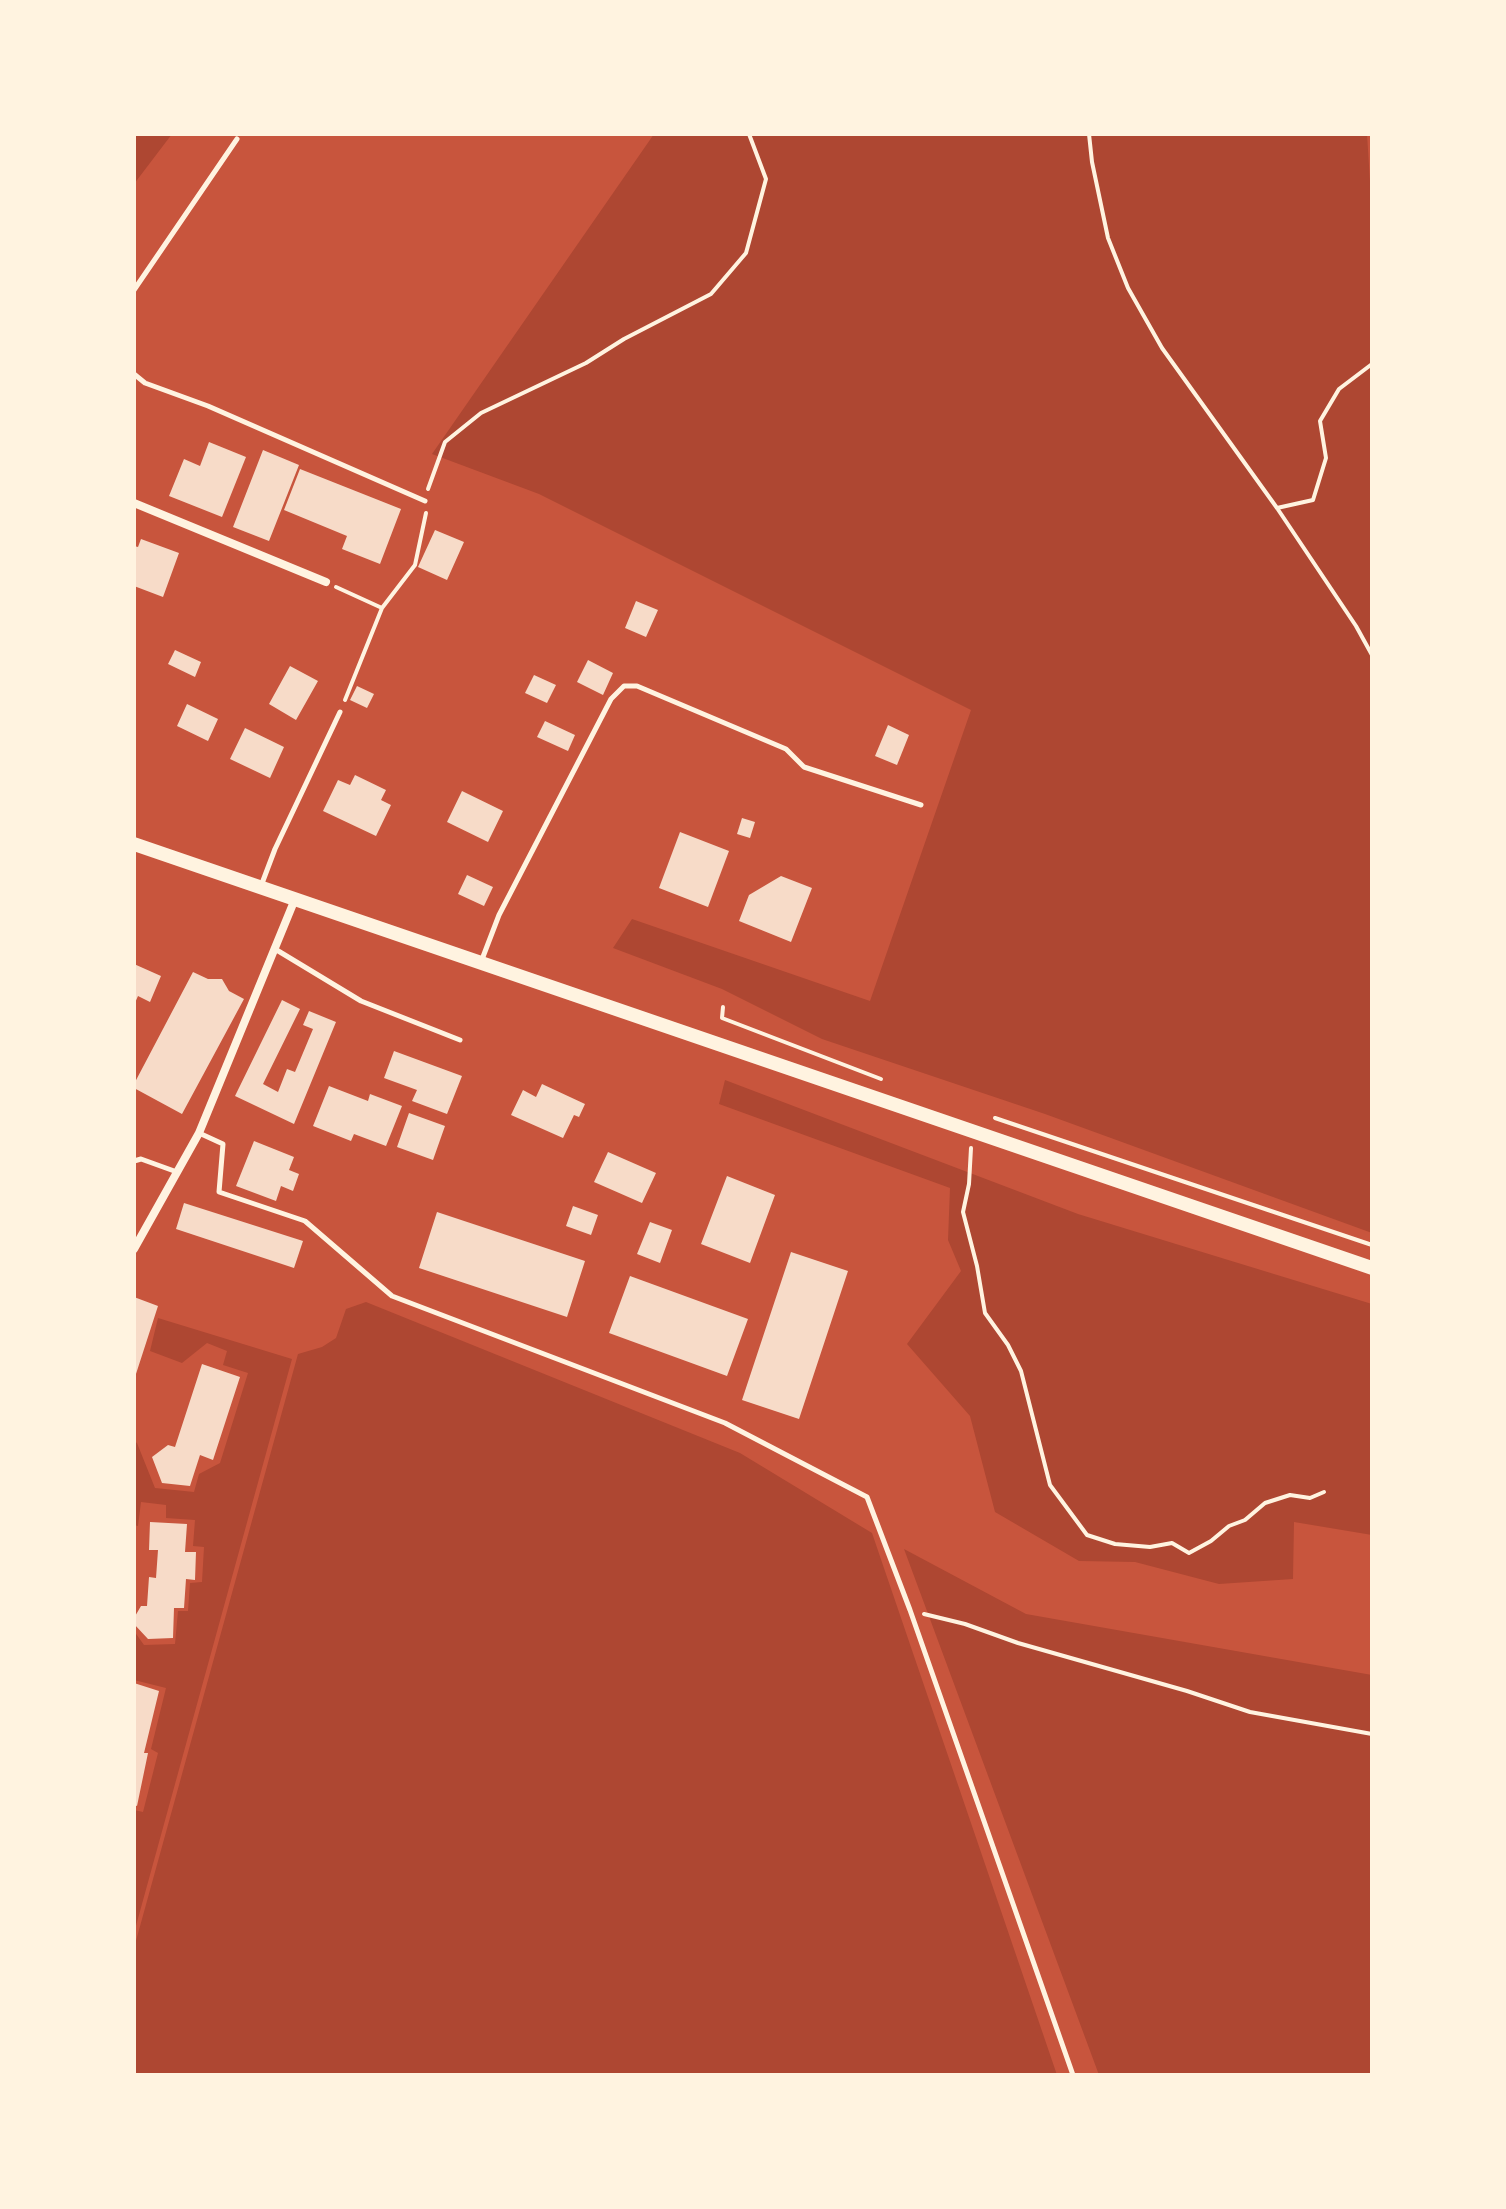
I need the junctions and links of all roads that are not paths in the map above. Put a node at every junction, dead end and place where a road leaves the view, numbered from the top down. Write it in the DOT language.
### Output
graph roads {
  1 [pos="237,139"];
  2 [pos="134,290"];
  3 [pos="134,374"];
  4 [pos="425,501"];
  5 [pos="134,503"];
  6 [pos="326,582"];
  7 [pos="340,712"];
  8 [pos="921,805"];
  9 [pos="134,844"];
  10 [pos="261,887"];
  11 [pos="295,899"];
  12 [pos="274,949"];
  13 [pos="481,963"];
  14 [pos="460,1040"];
  15 [pos="199,1133"];
  16 [pos="134,1161"];
  17 [pos="177,1172"];
  18 [pos="134,1249"];
  19 [pos="1372,1268"];
  20 [pos="1073,2075"];
  1 -- 2 [label="lane"];
  3 -- 4 [label="lane"];
  5 -- 6 [label="street"];
  7 -- 10 [label="lane"];
  8 -- 13 [label="lane"];
  9 -- 10 [label="main road"];
  10 -- 11 [label="main road"];
  11 -- 12 [label="street"];
  11 -- 13 [label="main road"];
  12 -- 14 [label="lane"];
  12 -- 15 [label="street"];
  13 -- 19 [label="main road"];
  15 -- 17 [label="street"];
  15 -- 20 [label="lane"];
  16 -- 17 [label="lane"];
  17 -- 18 [label="street"];
}
